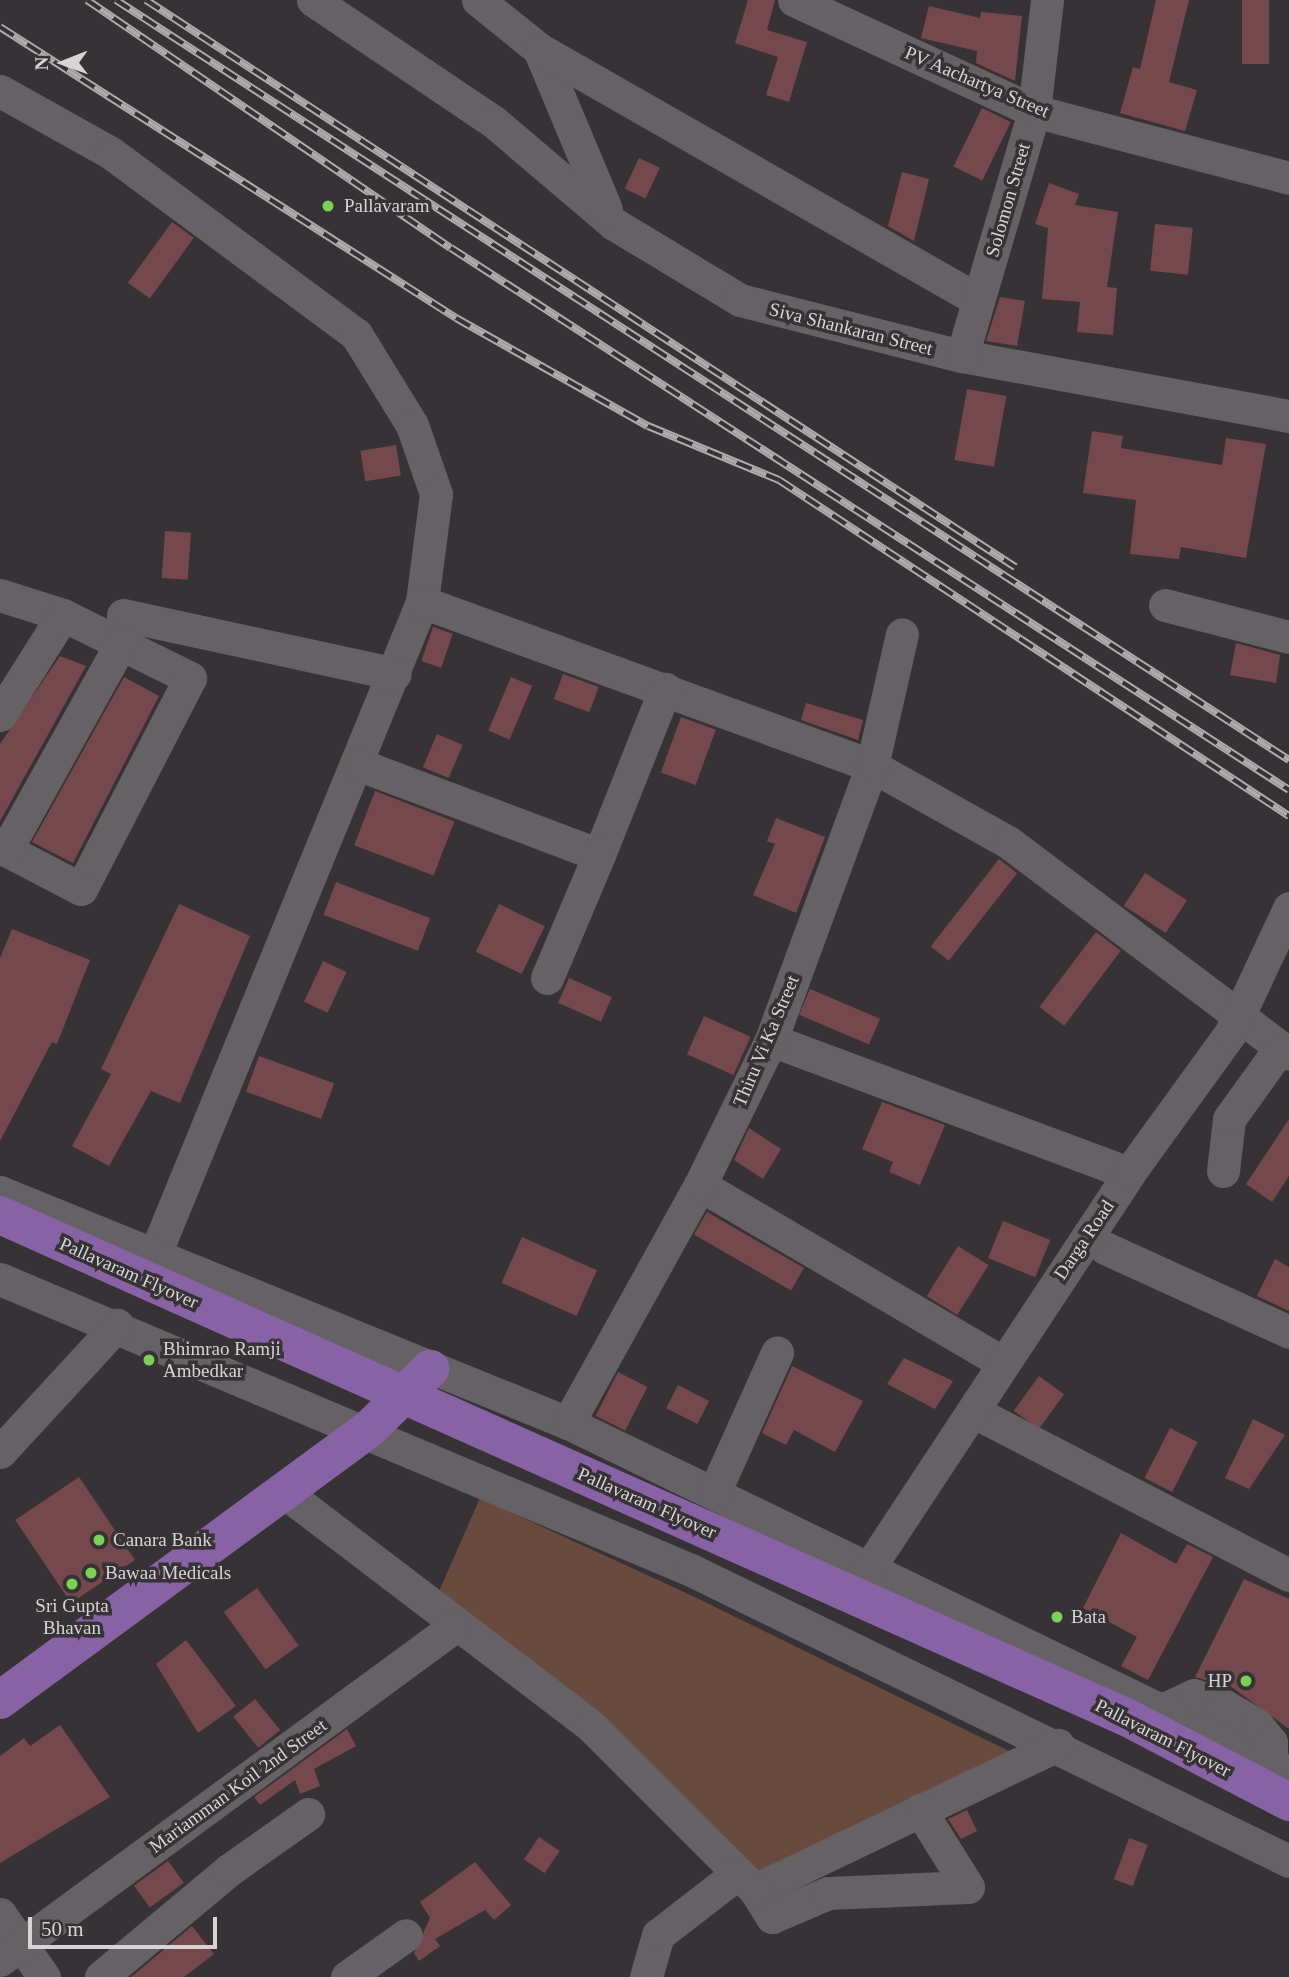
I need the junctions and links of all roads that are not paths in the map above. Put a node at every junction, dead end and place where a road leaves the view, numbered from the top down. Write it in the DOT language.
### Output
graph roads {
  1 [pos="313,0"];
  2 [pos="478,0"];
  3 [pos="794,0"];
  4 [pos="1047,0"];
  5 [pos="539,48"];
  6 [pos="0,90"];
  7 [pos="1034,111"];
  8 [pos="1289,178"];
  9 [pos="614,224"];
  10 [pos="978,300"];
  11 [pos="962,356"];
  12 [pos="1289,416"];
  13 [pos="0,595"];
  14 [pos="422,602"];
  15 [pos="1165,605"];
  16 [pos="63,615"];
  17 [pos="122,629"];
  18 [pos="902,634"];
  19 [pos="1289,637"];
  20 [pos="395,674"];
  21 [pos="665,689"];
  22 [pos="0,715"];
  23 [pos="360,765"];
  24 [pos="872,766"];
  25 [pos="3,848"];
  26 [pos="599,855"];
  27 [pos="1285,898"];
  28 [pos="1289,955"];
  29 [pos="547,978"];
  30 [pos="1255,1028"];
  31 [pos="771,1040"];
  32 [pos="1215,1115"];
  33 [pos="1113,1167"];
  34 [pos="1223,1171"];
  35 [pos="700,1185"];
  36 [pos="0,1192"];
  37 [pos="0,1215"];
  38 [pos="0,1238"];
  39 [pos="1105,1248"];
  40 [pos="153,1259"];
  41 [pos="0,1279"];
  42 [pos="117,1325"];
  43 [pos="1289,1332"];
  44 [pos="777,1353"];
  45 [pos="990,1355"];
  46 [pos="430,1369"];
  47 [pos="568,1423"];
  48 [pos="972,1425"];
  49 [pos="369,1429"];
  50 [pos="0,1452"];
  51 [pos="284,1492"];
  52 [pos="713,1493"];
  53 [pos="869,1568"];
  54 [pos="1289,1575"];
  55 [pos="455,1626"];
  56 [pos="0,1700"];
  57 [pos="1058,1745"];
  58 [pos="1280,1768"];
  59 [pos="1289,1802"];
  60 [pos="920,1810"];
  61 [pos="308,1814"];
  62 [pos="1289,1822"];
  63 [pos="1289,1861"];
  64 [pos="746,1882"];
  65 [pos="0,1914"];
  66 [pos="406,1935"];
  67 [pos="10,1953"];
  68 [pos="44,1977"];
  69 [pos="101,1977"];
  70 [pos="347,1977"];
  71 [pos="646,1977"];
  1 -- 9 [label="street, Siva Shankaran Street"];
  2 -- 5 [label="street"];
  3 -- 7 [label="street, PV Aachartya Street"];
  4 -- 7 [label="street, Solomon Street"];
  5 -- 9 [label="street"];
  5 -- 10 [label="street"];
  6 -- 14 [label="street"];
  7 -- 8 [label="street, PV Aachartya Street"];
  7 -- 10 [label="street, Solomon Street"];
  9 -- 11 [label="street, Siva Shankaran Street"];
  10 -- 11 [label="street, Solomon Street"];
  11 -- 12 [label="street, Siva Shankaran Street"];
  13 -- 16 [label="street"];
  14 -- 20 [label="street"];
  14 -- 21 [label="street"];
  15 -- 19 [label="street"];
  16 -- 17 [label="street"];
  16 -- 22 [label="street"];
  17 -- 20 [label="street"];
  17 -- 25 [label="street"];
  17 -- 25 [label="street"];
  18 -- 24 [label="street, Thiru Vi Ka Street"];
  20 -- 23 [label="street"];
  21 -- 24 [label="street"];
  21 -- 26 [label="street"];
  23 -- 26 [label="street"];
  23 -- 40 [label="street"];
  24 -- 30 [label="street"];
  24 -- 31 [label="street, Thiru Vi Ka Street"];
  26 -- 29 [label="street"];
  27 -- 30 [label="street"];
  27 -- 48 [label="street, Darga Road"];
  28 -- 30 [label="street"];
  30 -- 32 [label="street"];
  30 -- 33 [label="street"];
  31 -- 33 [label="street"];
  31 -- 35 [label="street, Thiru Vi Ka Street"];
  32 -- 34 [label="street"];
  32 -- 39 [label="street"];
  33 -- 45 [label="street"];
  35 -- 45 [label="street"];
  35 -- 47 [label="street, Thiru Vi Ka Street"];
  36 -- 40 [label="street"];
  37 -- 59 [label="main road, Pallavaram Flyover"];
  38 -- 62 [label="main road, Pallavaram Flyover"];
  39 -- 43 [label="street"];
  39 -- 48 [label="street"];
  40 -- 46 [label="street"];
  41 -- 42 [label="street"];
  42 -- 49 [label="street"];
  42 -- 50 [label="street"];
  44 -- 52 [label="street"];
  45 -- 48 [label="street"];
  46 -- 47 [label="street"];
  46 -- 49 [label="main road"];
  47 -- 52 [label="street"];
  48 -- 53 [label="street, Darga Road"];
  48 -- 54 [label="street"];
  49 -- 51 [label="main road"];
  49 -- 57 [label="street"];
  51 -- 55 [label="street"];
  51 -- 56 [label="main road"];
  52 -- 53 [label="street"];
  53 -- 58 [label="street"];
  55 -- 64 [label="street"];
  55 -- 67 [label="street, Mariamman Koil 2nd Street"];
  57 -- 60 [label="street"];
  57 -- 63 [label="street"];
  60 -- 64 [label="street"];
  60 -- 64 [label="street"];
  61 -- 69 [label="street"];
  64 -- 71 [label="street"];
  65 -- 67 [label="street"];
  66 -- 70 [label="street"];
  67 -- 68 [label="street"];
}
